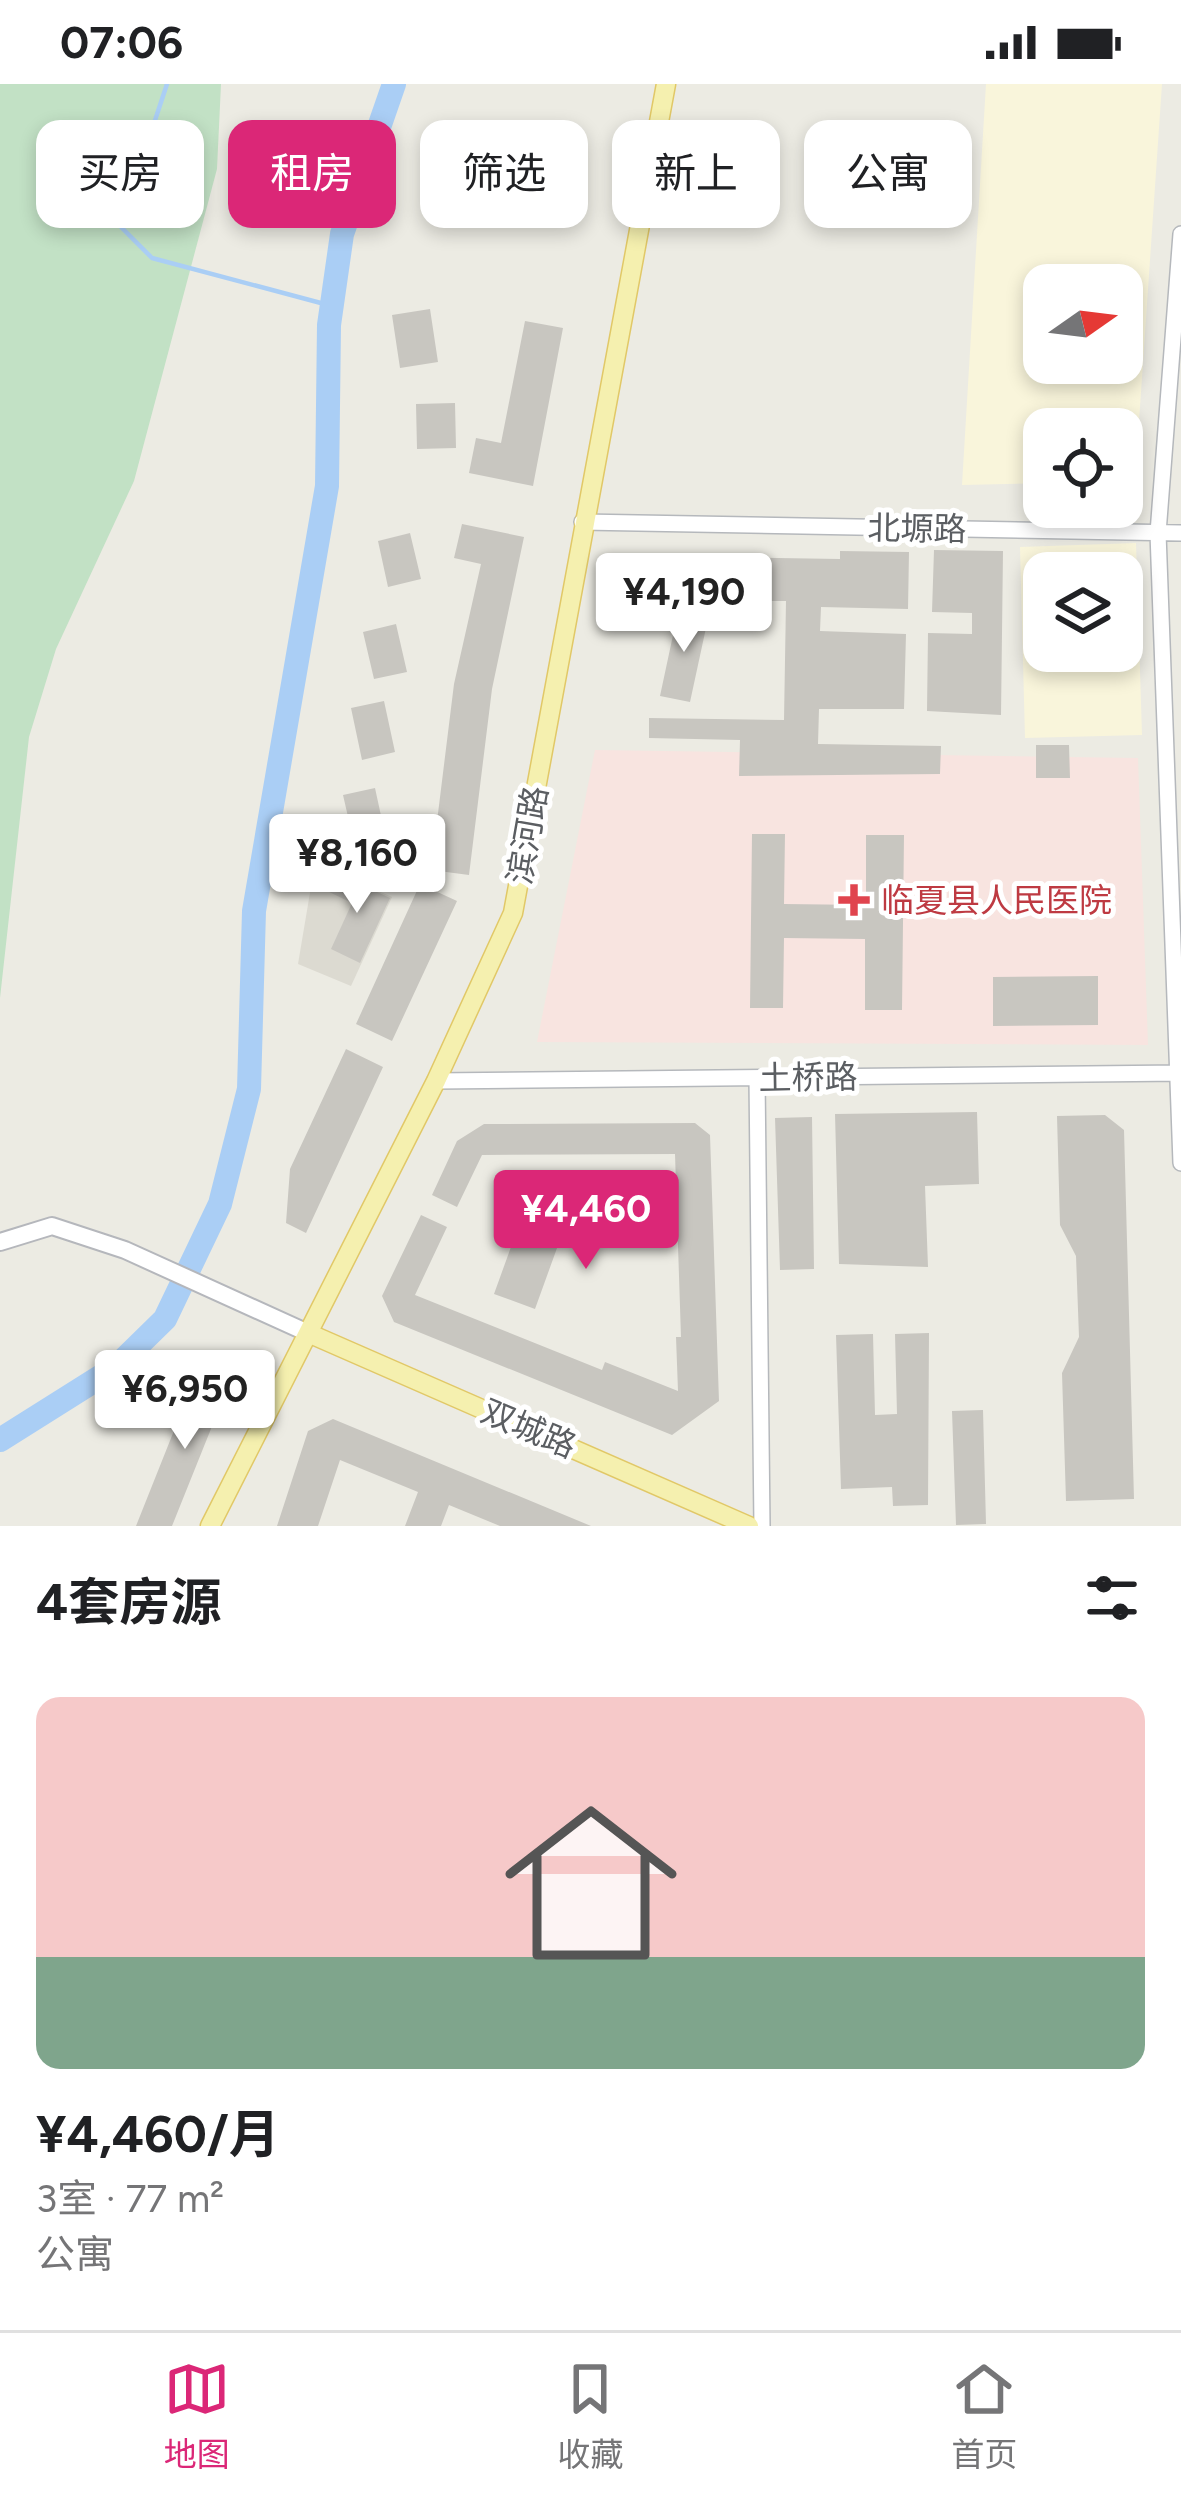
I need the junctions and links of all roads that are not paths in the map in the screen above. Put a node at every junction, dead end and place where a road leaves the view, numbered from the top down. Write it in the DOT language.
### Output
graph roads {
  1 [pos="666,84"];
  2 [pos="1181,234"];
  3 [pos="582,522"];
  4 [pos="1158,533"];
  5 [pos="1181,533"];
  6 [pos="1180,1073"];
  7 [pos="757,1078"];
  8 [pos="436,1081"];
  9 [pos="1181,1163"];
  10 [pos="0,1242"];
  11 [pos="308,1333"];
  12 [pos="210,1526"];
  13 [pos="749,1526"];
  14 [pos="762,1526"];
  1 -- 3 [label="main road, 滨河路"];
  2 -- 4 [label="street"];
  3 -- 4 [label="street, 北塬路"];
  3 -- 8 [label="main road, 滨河路"];
  4 -- 5 [label="street, 北塬路"];
  4 -- 6 [label="street"];
  6 -- 7 [label="street, 土桥路"];
  6 -- 9 [label="street"];
  7 -- 8 [label="street, 土桥路"];
  7 -- 14 [label="street"];
  8 -- 11 [label="main road, 滨河路"];
  10 -- 11 [label="main road"];
  11 -- 12 [label="main road, 滨河路"];
  11 -- 13 [label="main road, 双城路"];
}
